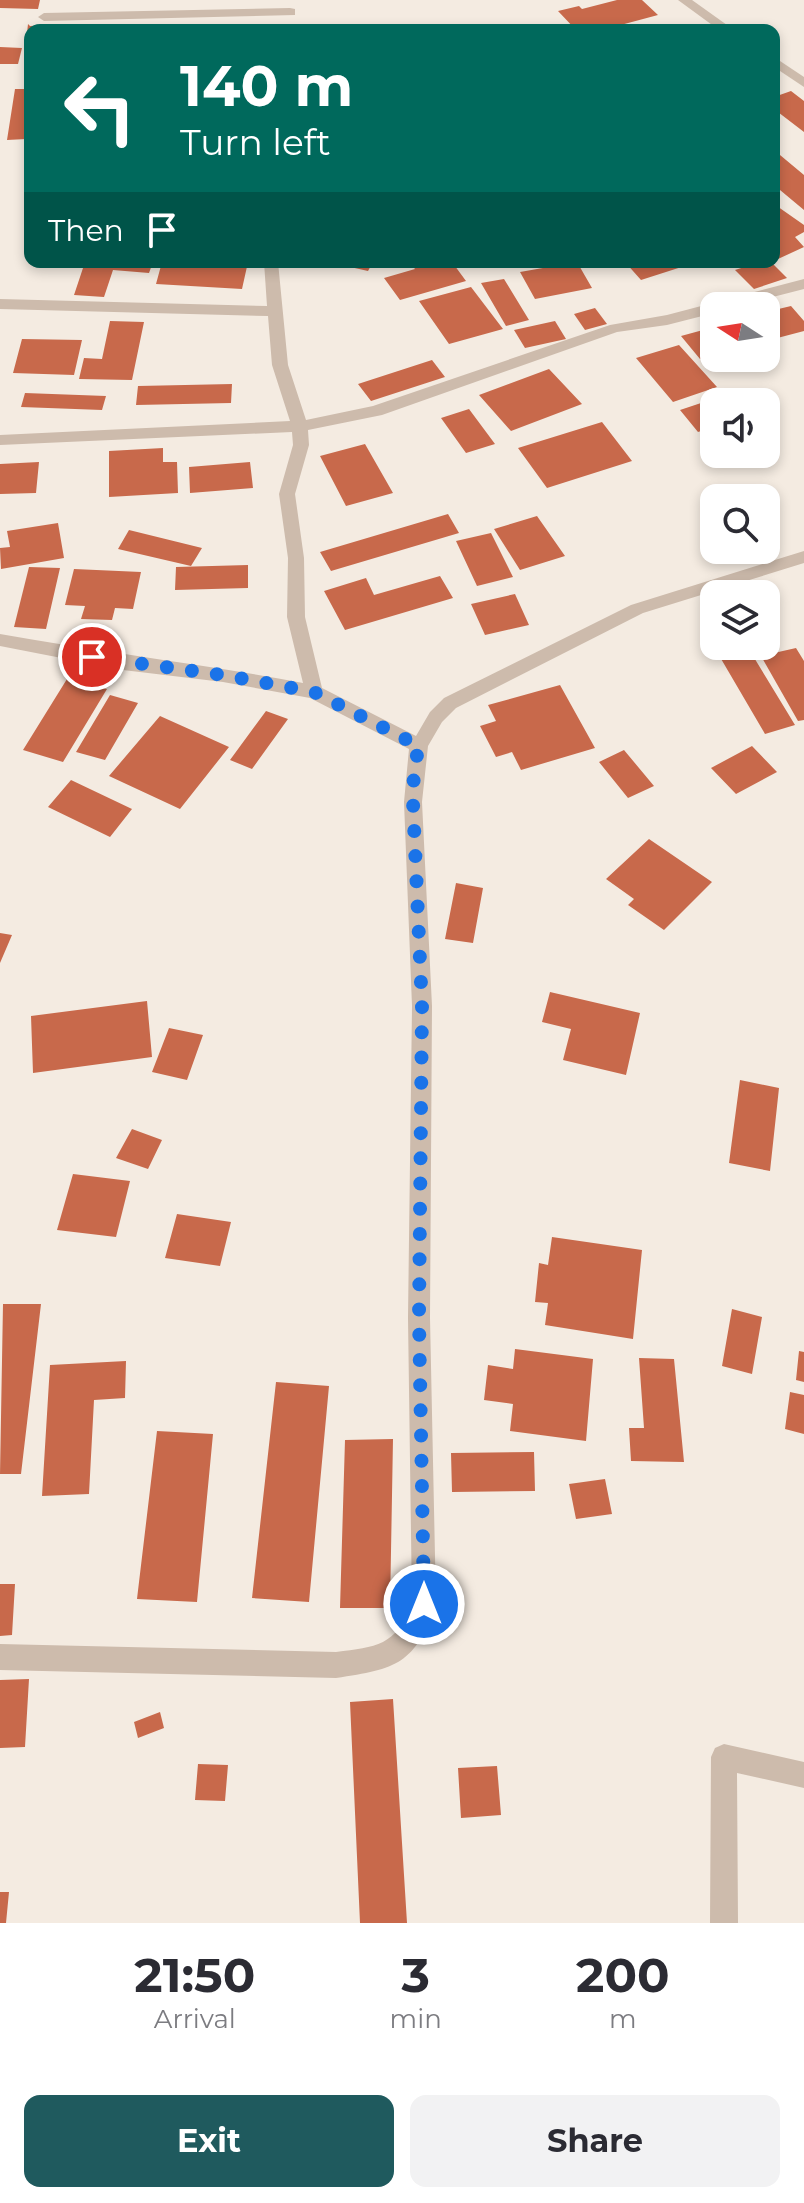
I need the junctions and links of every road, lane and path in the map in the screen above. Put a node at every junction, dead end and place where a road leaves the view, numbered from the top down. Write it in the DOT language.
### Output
graph roads {
  1 [pos="684,0"];
  2 [pos="290,6"];
  3 [pos="44,17"];
  4 [pos="719,24"];
  5 [pos="780,65"];
  6 [pos="800,78"];
  7 [pos="271,268"];
  8 [pos="804,284"];
  9 [pos="773,292"];
  10 [pos="0,304"];
  11 [pos="274,311"];
  12 [pos="700,312"];
  13 [pos="300,426"];
  14 [pos="0,440"];
  15 [pos="804,557"];
  16 [pos="0,640"];
  17 [pos="314,692"];
  18 [pos="419,746"];
  19 [pos="0,1657"];
  20 [pos="804,1775"];
  21 [pos="724,1923"];
  1 -- 4 [label="street"];
  2 -- 3 [label="street"];
  5 -- 6 [label="street"];
  7 -- 11 [label="street"];
  8 -- 9 [label="street"];
  10 -- 11 [label="street"];
  11 -- 13 [label="street"];
  12 -- 13 [label="street"];
  13 -- 14 [label="street"];
  13 -- 17 [label="street"];
  15 -- 18 [label="street"];
  16 -- 17 [label="street"];
  17 -- 18 [label="street"];
  18 -- 19 [label="street"];
  20 -- 21 [label="street"];
}
